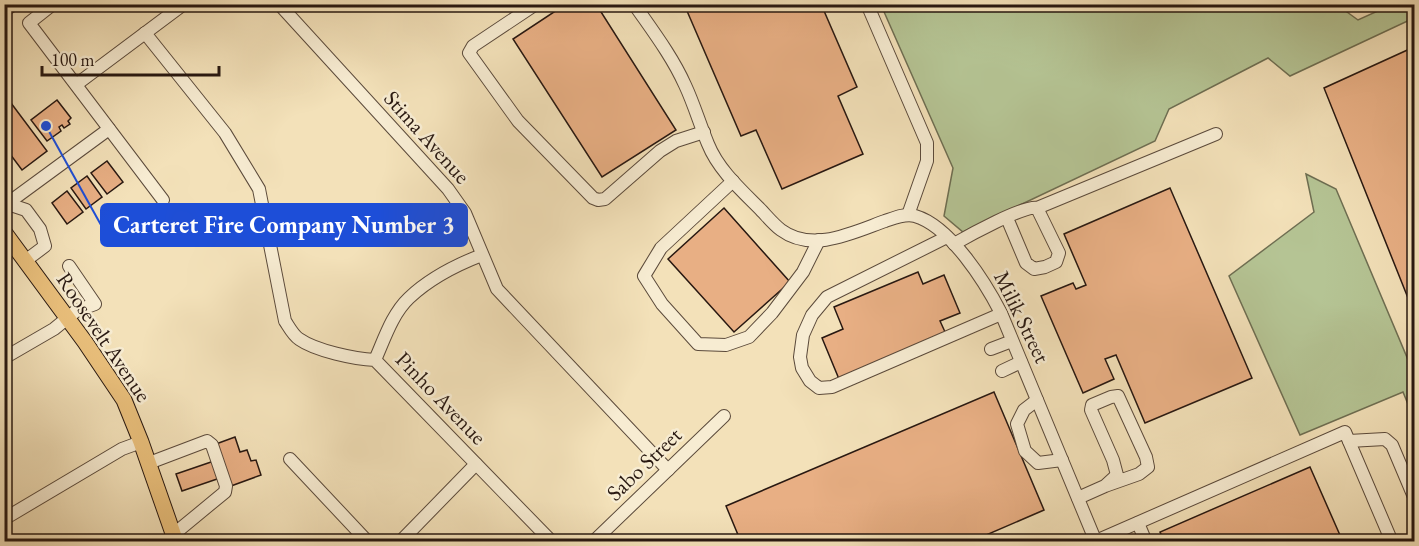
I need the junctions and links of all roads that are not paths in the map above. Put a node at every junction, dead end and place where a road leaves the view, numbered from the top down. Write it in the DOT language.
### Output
graph roads {
  1 [pos="53,4"];
  2 [pos="184,4"];
  3 [pos="279,4"];
  4 [pos="536,4"];
  5 [pos="634,4"];
  6 [pos="867,4"];
  7 [pos="145,33"];
  8 [pos="76,84"];
  9 [pos="109,129"];
  10 [pos="704,132"];
  11 [pos="1216,134"];
  12 [pos="732,181"];
  13 [pos="163,200"];
  14 [pos="6,205"];
  15 [pos="1037,208"];
  16 [pos="908,215"];
  17 [pos="1007,218"];
  18 [pos="4,232"];
  19 [pos="819,240"];
  20 [pos="950,241"];
  21 [pos="482,255"];
  22 [pos="26,261"];
  23 [pos="69,266"];
  24 [pos="1001,314"];
  25 [pos="67,319"];
  26 [pos="1012,340"];
  27 [pos="991,349"];
  28 [pos="4,358"];
  29 [pos="375,360"];
  30 [pos="1021,362"];
  31 [pos="1002,371"];
  32 [pos="1037,400"];
  33 [pos="724,416"];
  34 [pos="1348,441"];
  35 [pos="141,442"];
  36 [pos="290,459"];
  37 [pos="1062,460"];
  38 [pos="149,463"];
  39 [pos="476,464"];
  40 [pos="668,470"];
  41 [pos="1105,486"];
  42 [pos="1414,497"];
  43 [pos="1078,498"];
  44 [pos="4,519"];
  45 [pos="1138,523"];
  46 [pos="175,538"];
  47 [pos="1096,541"];
  48 [pos="368,542"];
  49 [pos="400,542"];
  50 [pos="552,542"];
  51 [pos="593,542"];
  52 [pos="1146,542"];
  53 [pos="1392,542"];
  1 -- 8 [label="street"];
  2 -- 7 [label="street"];
  3 -- 21 [label="street, Stima Avenue"];
  4 -- 10 [label="street"];
  5 -- 10 [label="street"];
  6 -- 16 [label="street"];
  7 -- 8 [label="street"];
  7 -- 29 [label="street, Pinho Avenue"];
  8 -- 9 [label="street"];
  9 -- 13 [label="street"];
  9 -- 14 [label="street"];
  10 -- 12 [label="street"];
  11 -- 15 [label="street"];
  12 -- 19 [label="street"];
  12 -- 19 [label="street"];
  14 -- 22 [label="street"];
  15 -- 17 [label="street"];
  15 -- 17 [label="street"];
  16 -- 19 [label="street"];
  16 -- 20 [label="street, Milik Street"];
  17 -- 20 [label="street"];
  18 -- 22 [label="main road, Roosevelt Avenue"];
  20 -- 24 [label="street, Milik Street"];
  20 -- 24 [label="street"];
  21 -- 29 [label="street"];
  21 -- 40 [label="street, Stima Avenue"];
  22 -- 25 [label="main road, Roosevelt Avenue"];
  23 -- 25 [label="street"];
  24 -- 26 [label="street, Milik Street"];
  25 -- 28 [label="street"];
  25 -- 35 [label="main road, Roosevelt Avenue"];
  26 -- 27 [label="street"];
  26 -- 30 [label="street, Milik Street"];
  29 -- 39 [label="street, Pinho Avenue"];
  30 -- 31 [label="street"];
  30 -- 32 [label="street, Milik Street"];
  32 -- 37 [label="street, Milik Street"];
  32 -- 37 [label="street"];
  33 -- 40 [label="street, Sabo Street"];
  34 -- 42 [label="street"];
  34 -- 45 [label="street"];
  34 -- 53 [label="street"];
  35 -- 38 [label="main road, Roosevelt Avenue"];
  35 -- 44 [label="street"];
  36 -- 48 [label="street"];
  37 -- 43 [label="street, Milik Street"];
  38 -- 46 [label="main road, Roosevelt Avenue"];
  38 -- 46 [label="street"];
  39 -- 49 [label="street"];
  39 -- 50 [label="street, Pinho Avenue"];
  40 -- 51 [label="street, Sabo Street"];
  41 -- 41 [label="street"];
  41 -- 43 [label="street"];
  43 -- 47 [label="street, Milik Street"];
  45 -- 47 [label="street"];
  45 -- 52 [label="street"];
}
